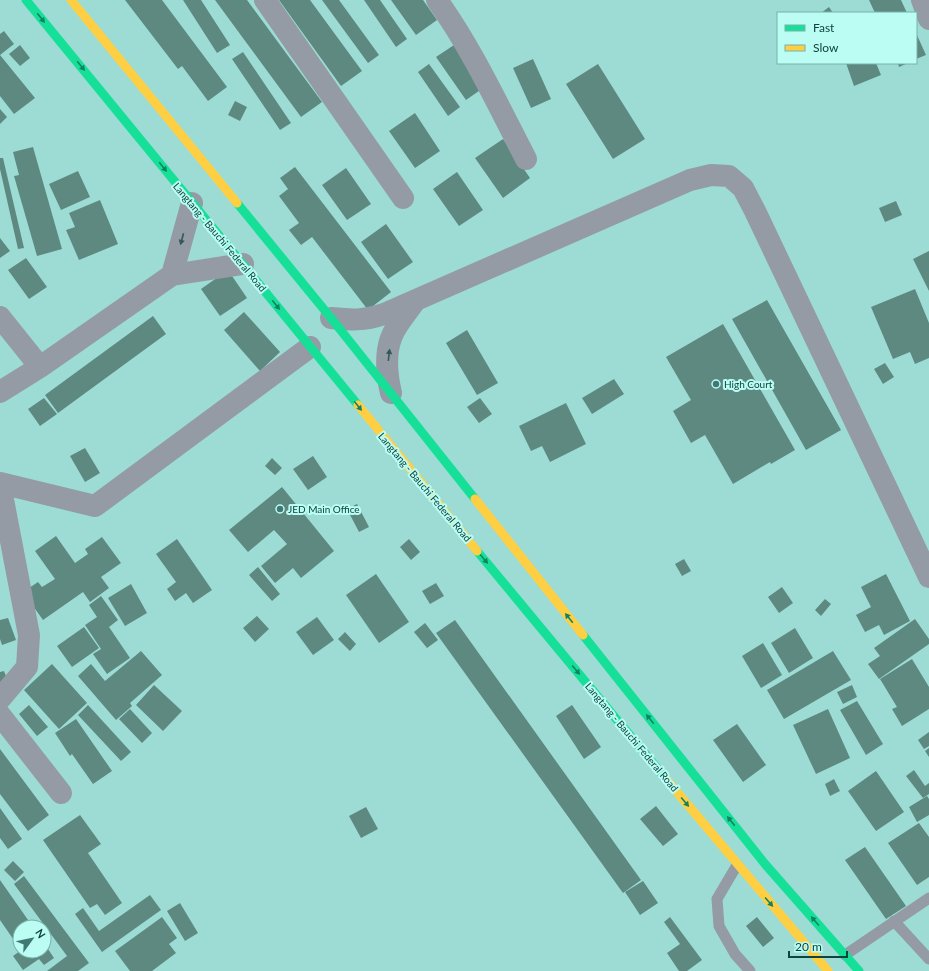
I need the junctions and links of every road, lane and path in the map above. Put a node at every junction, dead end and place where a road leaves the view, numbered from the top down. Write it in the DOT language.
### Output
graph roads {
  1 [pos="26,0"];
  2 [pos="71,0"];
  3 [pos="265,0"];
  4 [pos="437,0"];
  5 [pos="922,0"];
  6 [pos="929,19"];
  7 [pos="526,160"];
  8 [pos="403,198"];
  9 [pos="192,203"];
  10 [pos="243,264"];
  11 [pos="172,275"];
  12 [pos="416,300"];
  13 [pos="0,317"];
  14 [pos="331,318"];
  15 [pos="310,347"];
  16 [pos="40,367"];
  17 [pos="0,392"];
  18 [pos="391,394"];
  19 [pos="0,484"];
  20 [pos="929,577"];
  21 [pos="0,699"];
  22 [pos="0,715"];
  23 [pos="61,793"];
  24 [pos="737,865"];
  25 [pos="929,898"];
  26 [pos="894,921"];
  27 [pos="845,955"];
  28 [pos="929,959"];
  29 [pos="750,971"];
  30 [pos="828,971"];
  31 [pos="859,971"];
  1 -- 9 [label="main road, Langtang - Bauchi Federal Road, one-way"];
  2 -- 14 [label="main road"];
  3 -- 8 [label="street"];
  4 -- 7 [label="street"];
  5 -- 6 [label="street"];
  9 -- 10 [label="main road, Langtang - Bauchi Federal Road"];
  9 -- 11 [label="street, one-way"];
  10 -- 11 [label="street"];
  10 -- 15 [label="main road, Langtang - Bauchi Federal Road, one-way"];
  11 -- 16 [label="street"];
  12 -- 14 [label="street"];
  18 -- 12 [label="street, one-way"];
  12 -- 20 [label="street"];
  13 -- 16 [label="street"];
  14 -- 18 [label="main road"];
  15 -- 19 [label="street"];
  15 -- 24 [label="main road, Langtang - Bauchi Federal Road, one-way"];
  16 -- 17 [label="street"];
  27 -- 18 [label="main road, one-way"];
  19 -- 21 [label="street"];
  22 -- 23 [label="street"];
  24 -- 29 [label="lane"];
  24 -- 30 [label="main road, Langtang - Bauchi Federal Road, one-way"];
  25 -- 26 [label="lane"];
  26 -- 27 [label="lane"];
  26 -- 28 [label="lane"];
  27 -- 31 [label="main road"];
}
